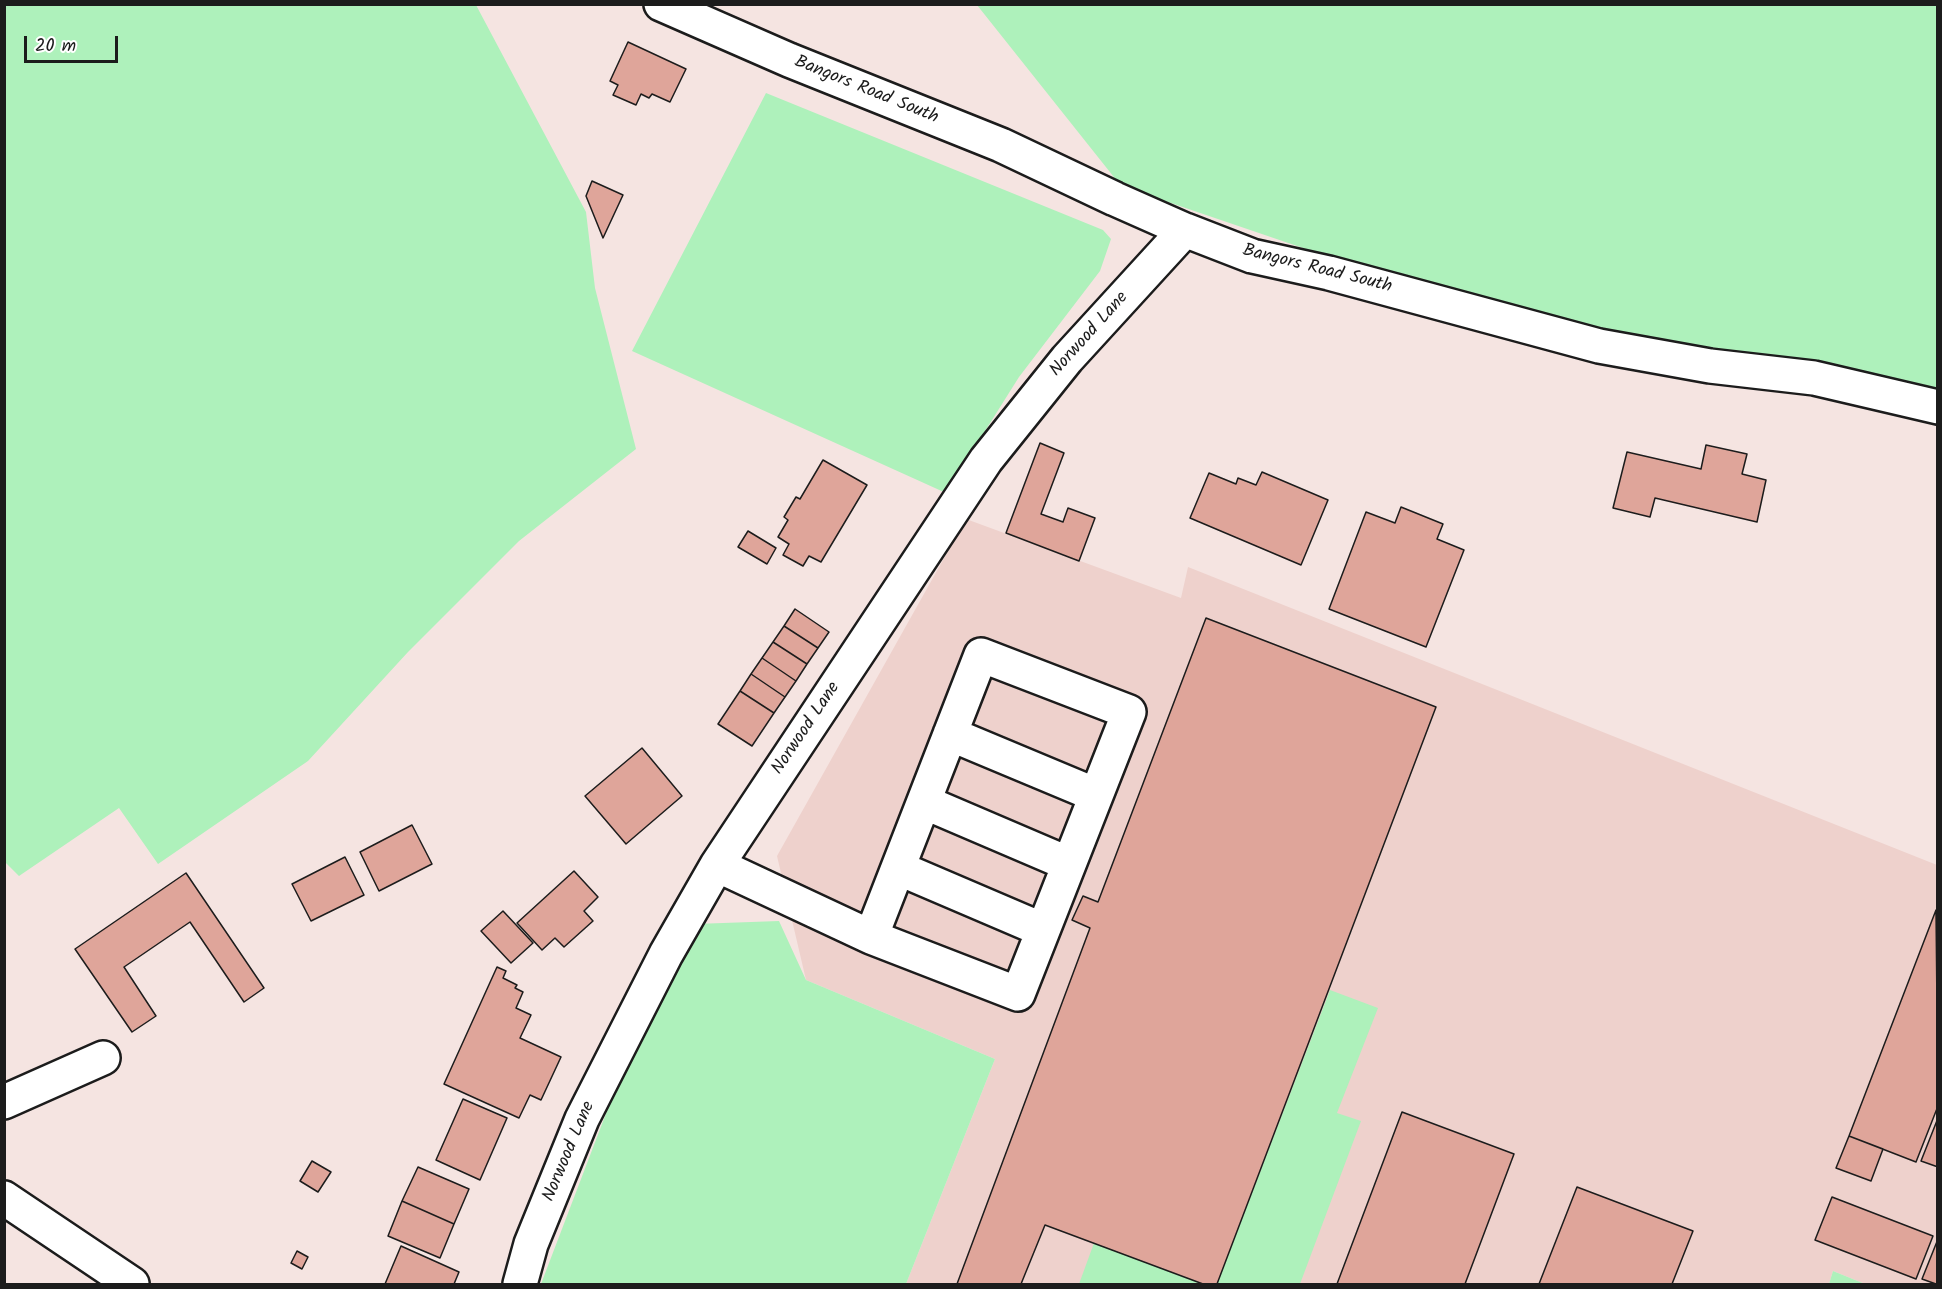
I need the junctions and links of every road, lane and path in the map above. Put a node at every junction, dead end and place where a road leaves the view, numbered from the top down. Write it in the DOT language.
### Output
graph roads {
  1 [pos="661,4"];
  2 [pos="1185,230"];
  3 [pos="1938,407"];
  4 [pos="950,734"];
  5 [pos="1096,795"];
  6 [pos="924,802"];
  7 [pos="1070,864"];
  8 [pos="717,865"];
  9 [pos="898,868"];
  10 [pos="1043,930"];
  11 [pos="871,937"];
  12 [pos="103,1058"];
  13 [pos="4,1102"];
  14 [pos="4,1198"];
  15 [pos="132,1284"];
  16 [pos="520,1284"];
  1 -- 2 [label="street, Bangors Road South"];
  2 -- 3 [label="street, Bangors Road South"];
  2 -- 8 [label="street, Norwood Lane"];
  4 -- 5 [label="street"];
  4 -- 5 [label="street"];
  4 -- 6 [label="street"];
  5 -- 7 [label="street"];
  6 -- 7 [label="street"];
  6 -- 9 [label="street"];
  7 -- 10 [label="street"];
  8 -- 11 [label="street"];
  8 -- 16 [label="street, Norwood Lane"];
  9 -- 10 [label="street"];
  9 -- 11 [label="street"];
  10 -- 11 [label="street"];
  12 -- 13 [label="street"];
  14 -- 15 [label="street"];
}
